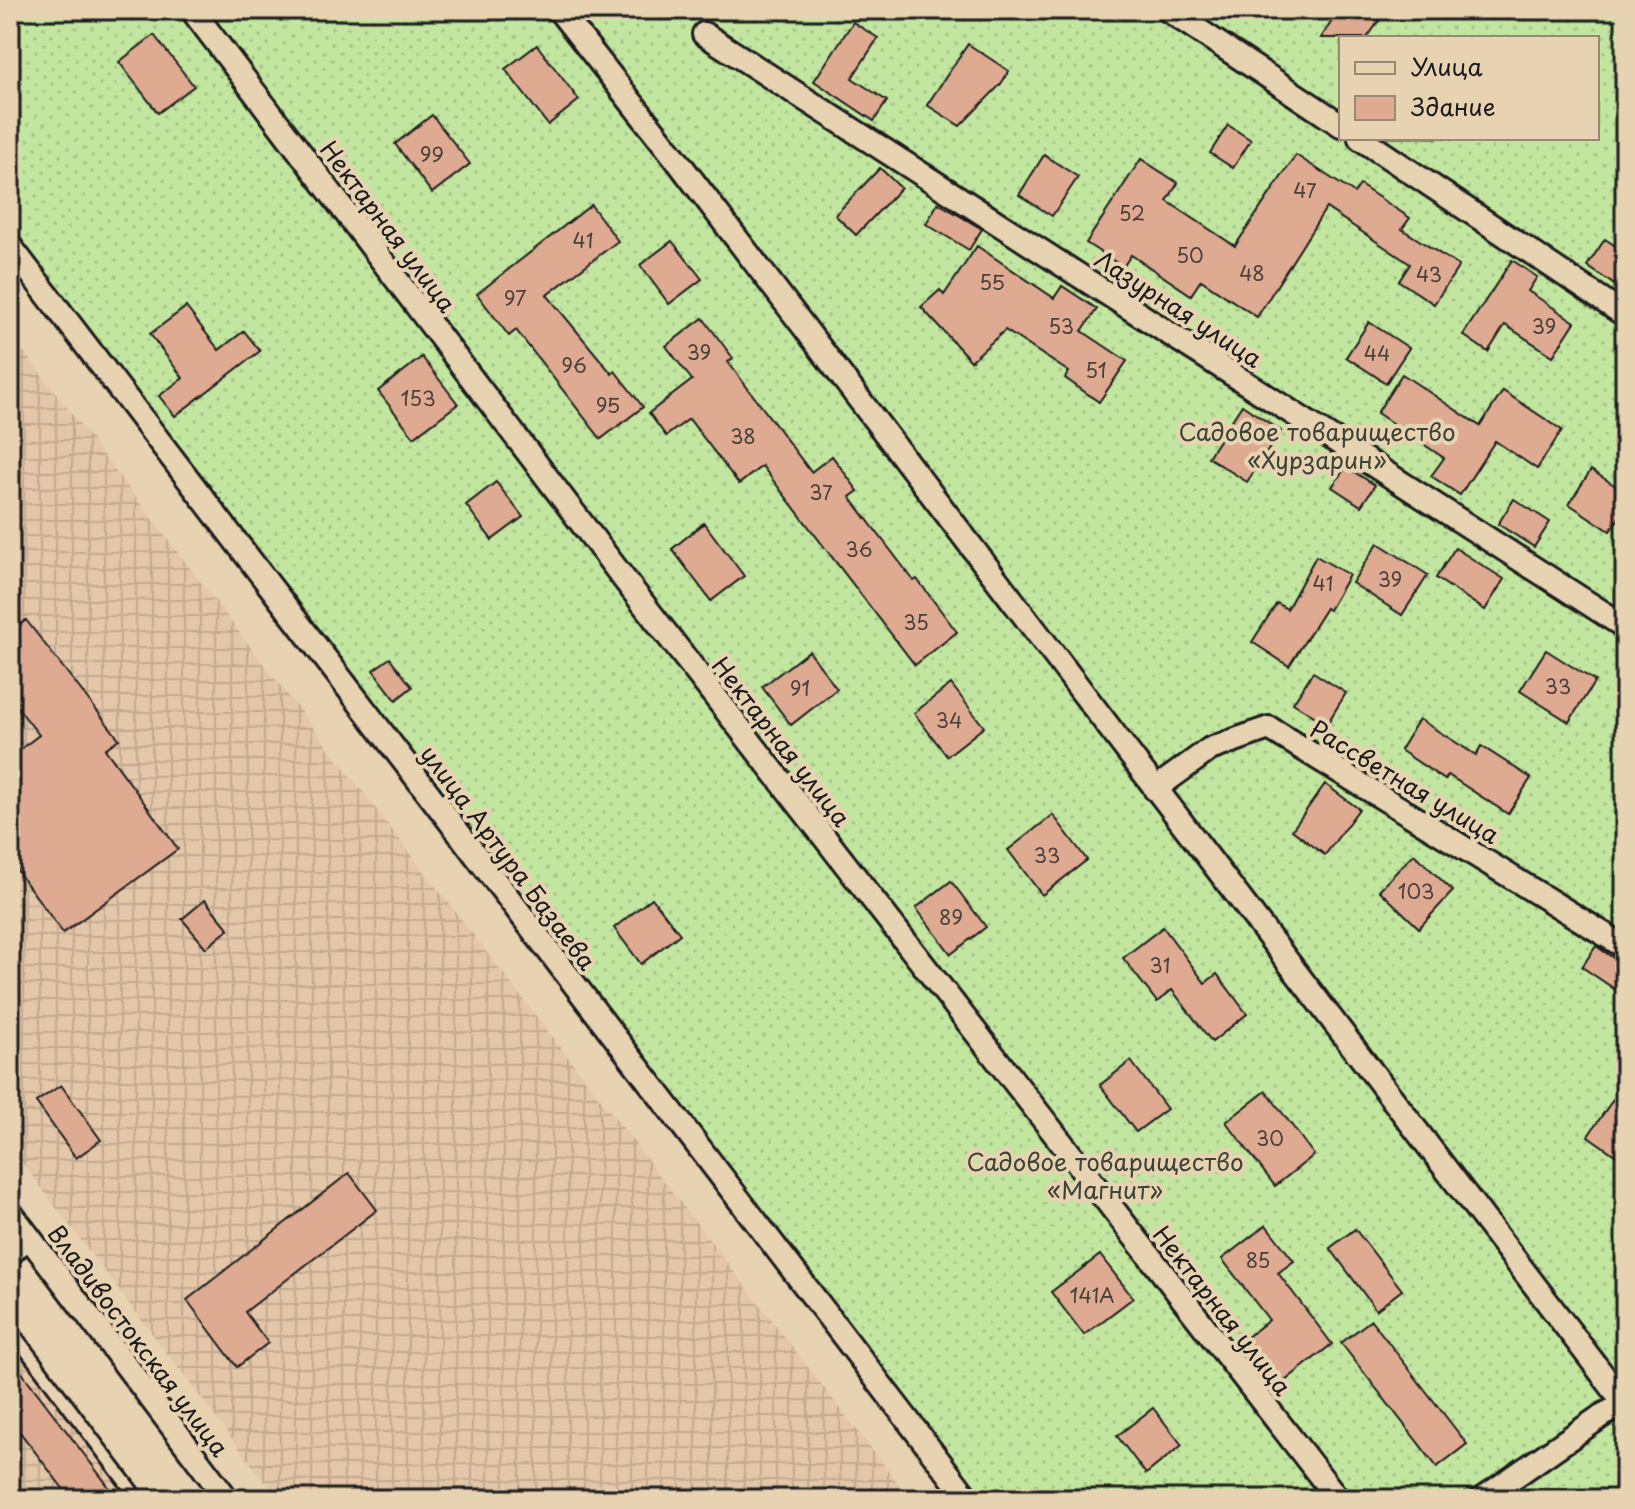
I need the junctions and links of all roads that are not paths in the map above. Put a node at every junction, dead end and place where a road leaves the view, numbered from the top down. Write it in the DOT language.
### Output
graph roads {
  1 [pos="192,10"];
  2 [pos="559,10"];
  3 [pos="1168,10"];
  4 [pos="704,34"];
  5 [pos="1339,124"];
  6 [pos="1363,140"];
  7 [pos="10,246"];
  8 [pos="1625,315"];
  9 [pos="1625,627"];
  10 [pos="1155,789"];
  11 [pos="1625,947"];
  12 [pos="10,1212"];
  13 [pos="31,1240"];
  14 [pos="10,1262"];
  15 [pos="10,1329"];
  16 [pos="1625,1404"];
  17 [pos="138,1499"];
  18 [pos="227,1499"];
  19 [pos="968,1499"];
  20 [pos="1338,1499"];
  21 [pos="1482,1499"];
  1 -- 20 [label="street, Нектарная улица"];
  2 -- 10 [label="street"];
  3 -- 5 [label="street"];
  4 -- 9 [label="street, Лазурная улица"];
  6 -- 8 [label="street"];
  7 -- 19 [label="street, улица Артура Базаева"];
  10 -- 11 [label="street, Рассветная улица"];
  10 -- 16 [label="street"];
  12 -- 13 [label="street, Владивостокская улица"];
  13 -- 14 [label="lane"];
  13 -- 18 [label="street, Владивостокская улица"];
  15 -- 17 [label="lane"];
  16 -- 21 [label="street"];
}
